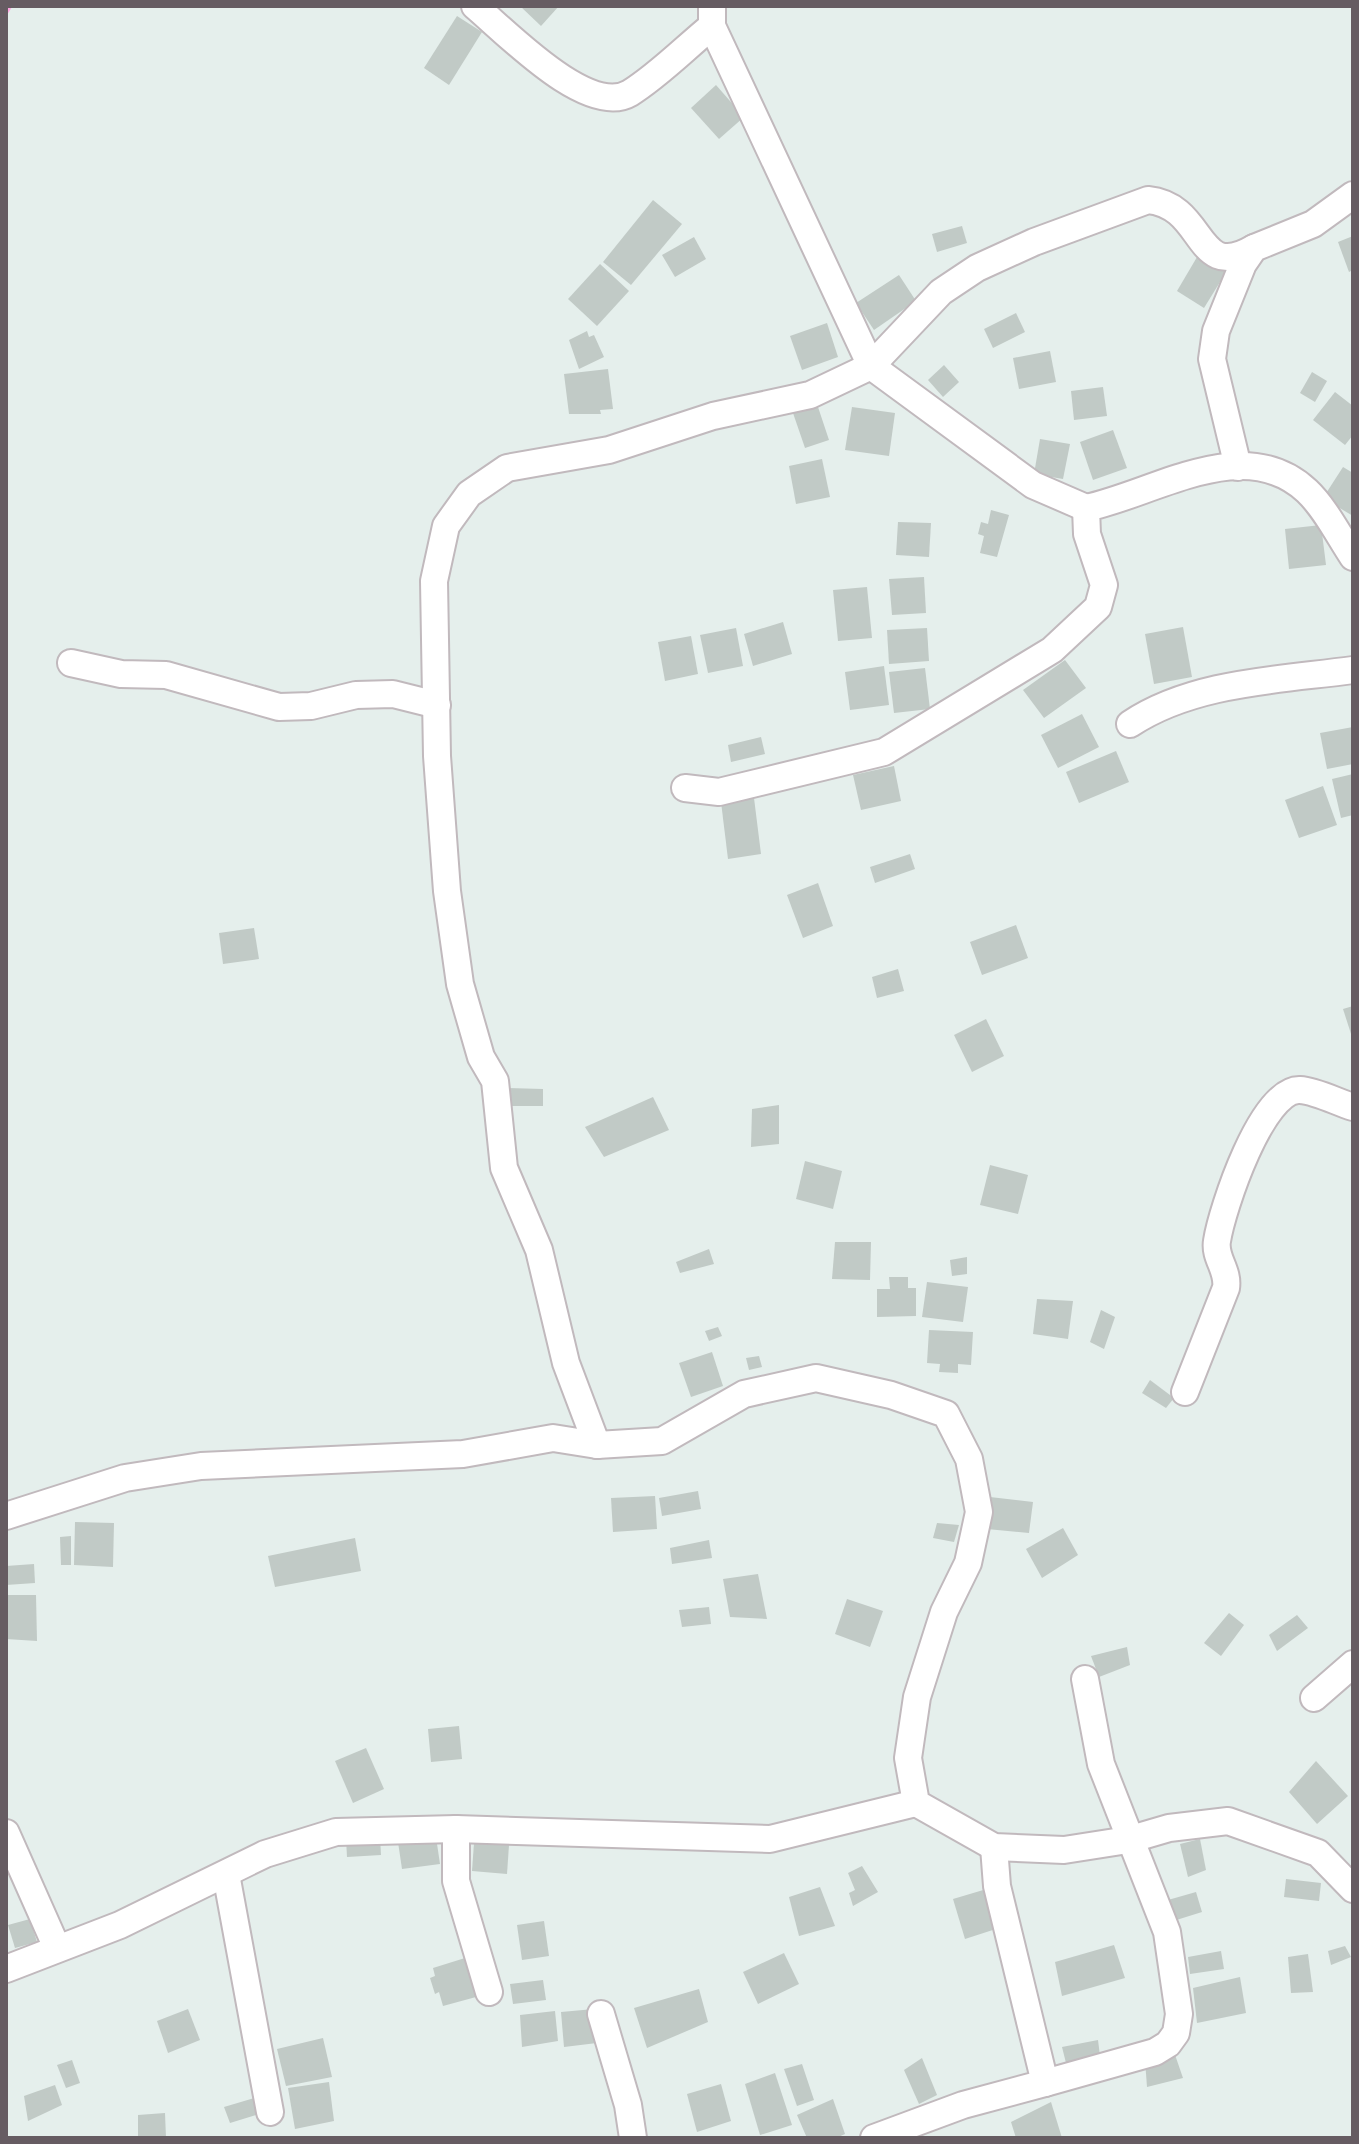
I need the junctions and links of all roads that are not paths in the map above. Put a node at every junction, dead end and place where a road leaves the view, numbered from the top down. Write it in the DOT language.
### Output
graph roads {
  1 [pos="475,6"];
  2 [pos="712,16"];
  3 [pos="1353,195"];
  4 [pos="1254,248"];
  5 [pos="871,366"];
  6 [pos="1238,467"];
  7 [pos="1086,508"];
  8 [pos="1353,557"];
  9 [pos="71,663"];
  10 [pos="1353,670"];
  11 [pos="437,705"];
  12 [pos="1130,724"];
  13 [pos="685,788"];
  14 [pos="1353,1107"];
  15 [pos="1185,1392"];
  16 [pos="597,1445"];
  17 [pos="6,1516"];
  18 [pos="1353,1664"];
  19 [pos="1085,1679"];
  20 [pos="1314,1698"];
  21 [pos="916,1803"];
  22 [pos="456,1829"];
  23 [pos="6,1833"];
  24 [pos="1128,1840"];
  25 [pos="994,1847"];
  26 [pos="226,1874"];
  27 [pos="1353,1889"];
  28 [pos="57,1948"];
  29 [pos="6,1969"];
  30 [pos="489,1992"];
  31 [pos="601,2014"];
  32 [pos="1045,2083"];
  33 [pos="270,2112"];
  34 [pos="633,2138"];
  35 [pos="874,2138"];
  1 -- 2 [label="street"];
  2 -- 5 [label="street"];
  3 -- 4 [label="street"];
  4 -- 5 [label="street"];
  4 -- 6 [label="street"];
  5 -- 7 [label="street"];
  5 -- 11 [label="street"];
  6 -- 7 [label="street"];
  6 -- 8 [label="street"];
  7 -- 13 [label="street"];
  9 -- 11 [label="street"];
  10 -- 12 [label="street"];
  11 -- 16 [label="street"];
  14 -- 15 [label="street"];
  16 -- 17 [label="street"];
  16 -- 21 [label="street"];
  18 -- 20 [label="street"];
  19 -- 24 [label="street"];
  21 -- 22 [label="street"];
  21 -- 25 [label="street"];
  22 -- 26 [label="street"];
  22 -- 30 [label="street"];
  23 -- 28 [label="street"];
  24 -- 25 [label="street"];
  24 -- 27 [label="street"];
  24 -- 32 [label="street"];
  25 -- 32 [label="street"];
  26 -- 28 [label="street"];
  26 -- 33 [label="street"];
  28 -- 29 [label="street"];
  31 -- 34 [label="street"];
  32 -- 35 [label="street"];
}
